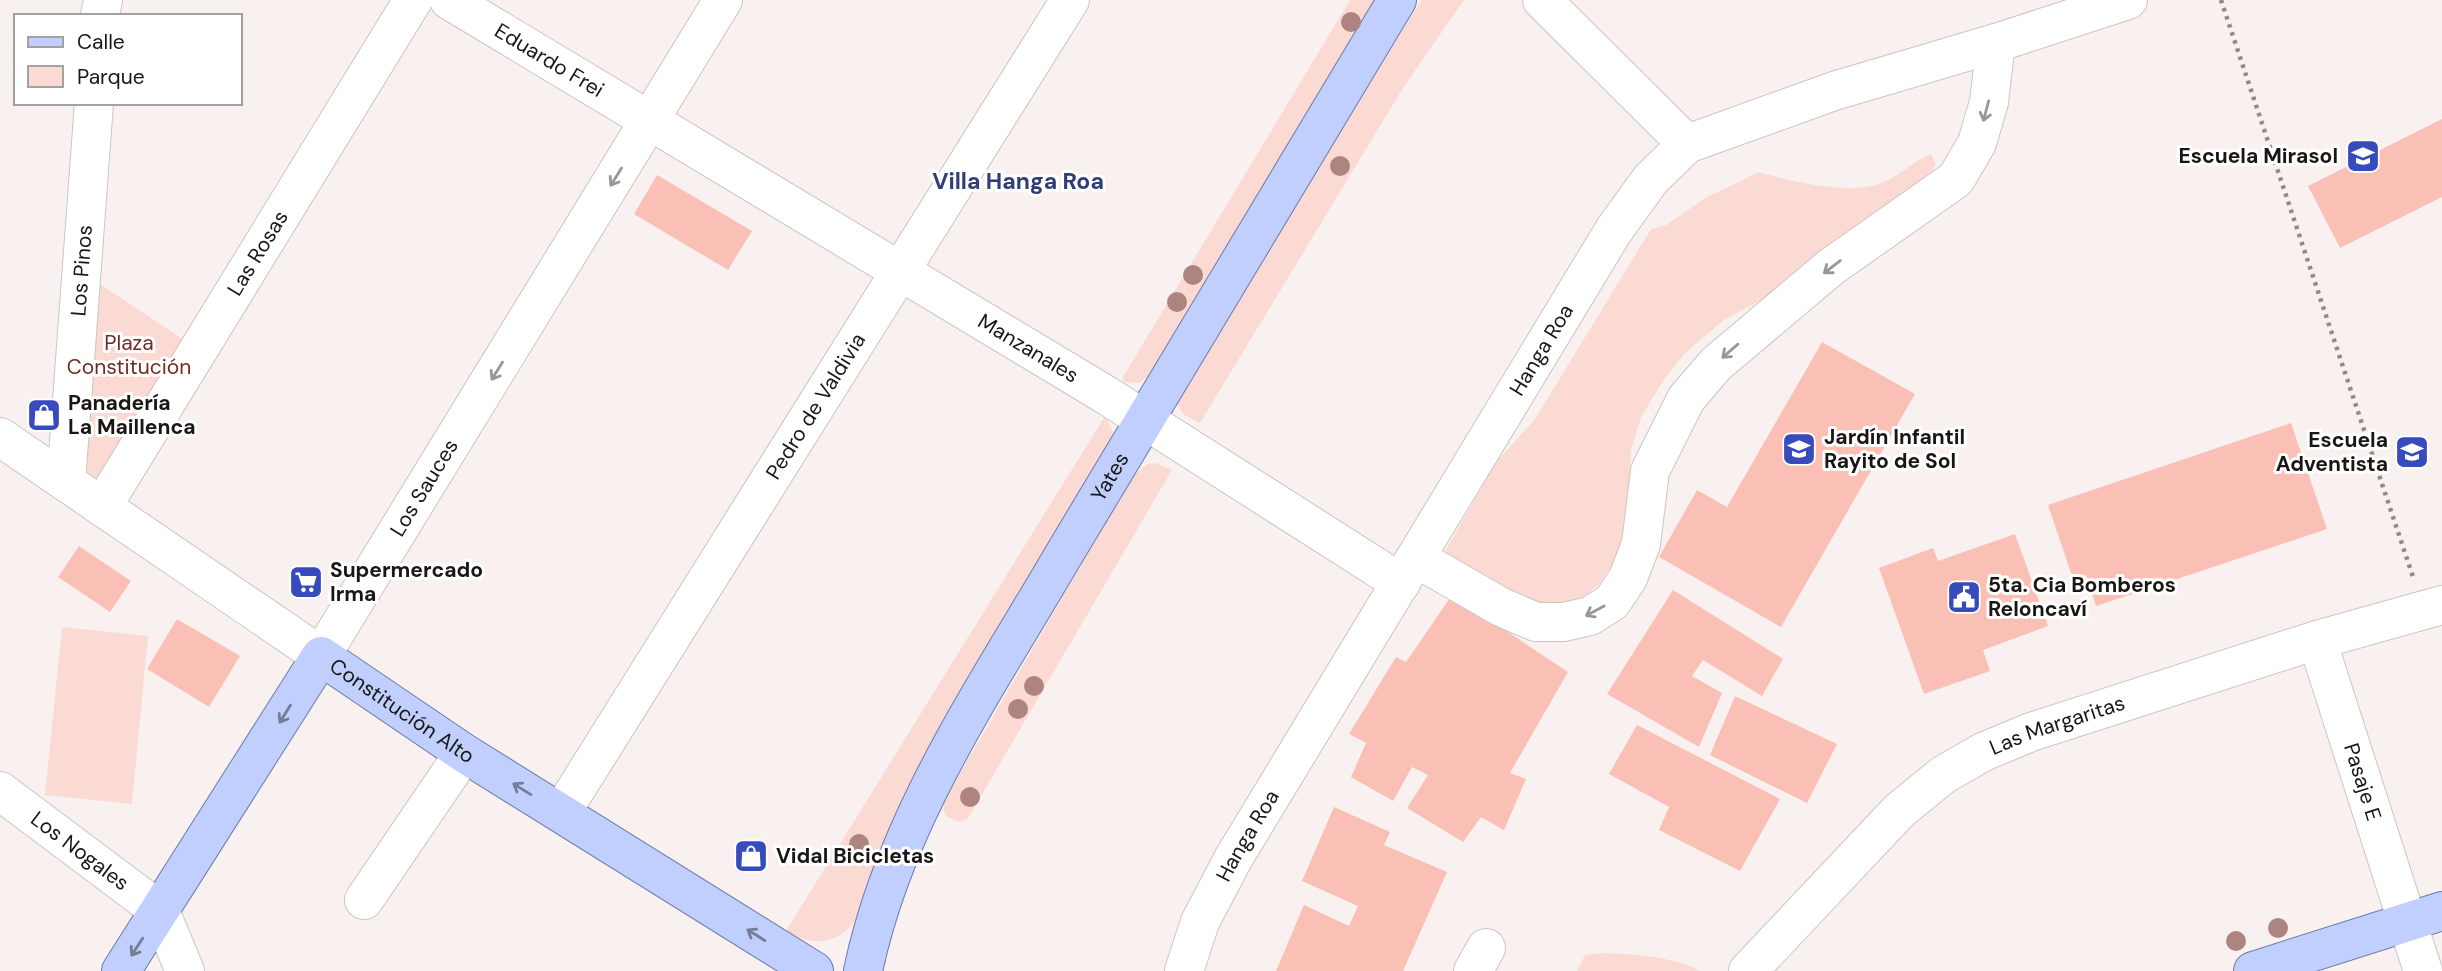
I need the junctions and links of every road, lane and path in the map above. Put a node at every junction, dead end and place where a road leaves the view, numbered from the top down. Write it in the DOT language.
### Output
graph roads {
  1 [pos="413,0"];
  2 [pos="449,0"];
  3 [pos="723,0"];
  4 [pos="1070,0"];
  5 [pos="1397,0"];
  6 [pos="1542,0"];
  7 [pos="2221,0"];
  8 [pos="2120,1"];
  9 [pos="1996,43"];
  10 [pos="94,105"];
  11 [pos="652,119"];
  12 [pos="1687,144"];
  13 [pos="903,271"];
  14 [pos="1144,419"];
  15 [pos="0,437"];
  16 [pos="66,482"];
  17 [pos="102,507"];
  18 [pos="1408,571"];
  19 [pos="2433,608"];
  20 [pos="2317,640"];
  21 [pos="321,656"];
  22 [pos="464,753"];
  23 [pos="0,791"];
  24 [pos="561,813"];
  25 [pos="364,900"];
  26 [pos="160,911"];
  27 [pos="2442,911"];
  28 [pos="2406,922"];
  29 [pos="121,971"];
  30 [pos="185,971"];
  31 [pos="814,971"];
  32 [pos="863,971"];
  33 [pos="1184,971"];
  34 [pos="1748,971"];
  35 [pos="2253,971"];
  36 [pos="2423,971"];
  1 -- 17 [label="street, Las Rosas"];
  2 -- 11 [label="street, Eduardo Frei"];
  3 -- 11 [label="street, Los Sauces"];
  4 -- 13 [label="street, Pedro de Valdivia"];
  5 -- 14 [label="main road, Yates"];
  6 -- 12 [label="street"];
  7 -- 19 [label="path"];
  8 -- 9 [label="street, Hanga Roa"];
  9 -- 12 [label="street, Hanga Roa"];
  9 -- 18 [label="street, Manzanales, one-way"];
  10 -- 16 [label="street, Los Pinos"];
  11 -- 13 [label="street, Manzanales"];
  11 -- 21 [label="street, Los Sauces, one-way"];
  12 -- 18 [label="street, Hanga Roa"];
  13 -- 14 [label="street, Manzanales"];
  13 -- 24 [label="street, Pedro de Valdivia"];
  14 -- 18 [label="street, Manzanales"];
  14 -- 32 [label="main road, Yates"];
  15 -- 16 [label="street, Constitución Alto"];
  16 -- 17 [label="street, Constitución Alto"];
  17 -- 21 [label="street, Constitución Alto"];
  18 -- 33 [label="street, Hanga Roa"];
  19 -- 20 [label="street, Las Margaritas"];
  20 -- 28 [label="street, Pasaje E"];
  20 -- 34 [label="street, Las Margaritas"];
  21 -- 22 [label="main road, Constitución Alto"];
  21 -- 26 [label="main road, Los Sauces, one-way"];
  24 -- 22 [label="main road, Constitución Alto, one-way"];
  22 -- 25 [label="street"];
  23 -- 26 [label="street, Los Nogales"];
  31 -- 24 [label="main road, Constitución Alto, one-way"];
  26 -- 29 [label="main road, Los Sauces, one-way"];
  26 -- 30 [label="street"];
  27 -- 28 [label="main road"];
  28 -- 35 [label="main road"];
  28 -- 36 [label="street, Pasaje E"];
}
